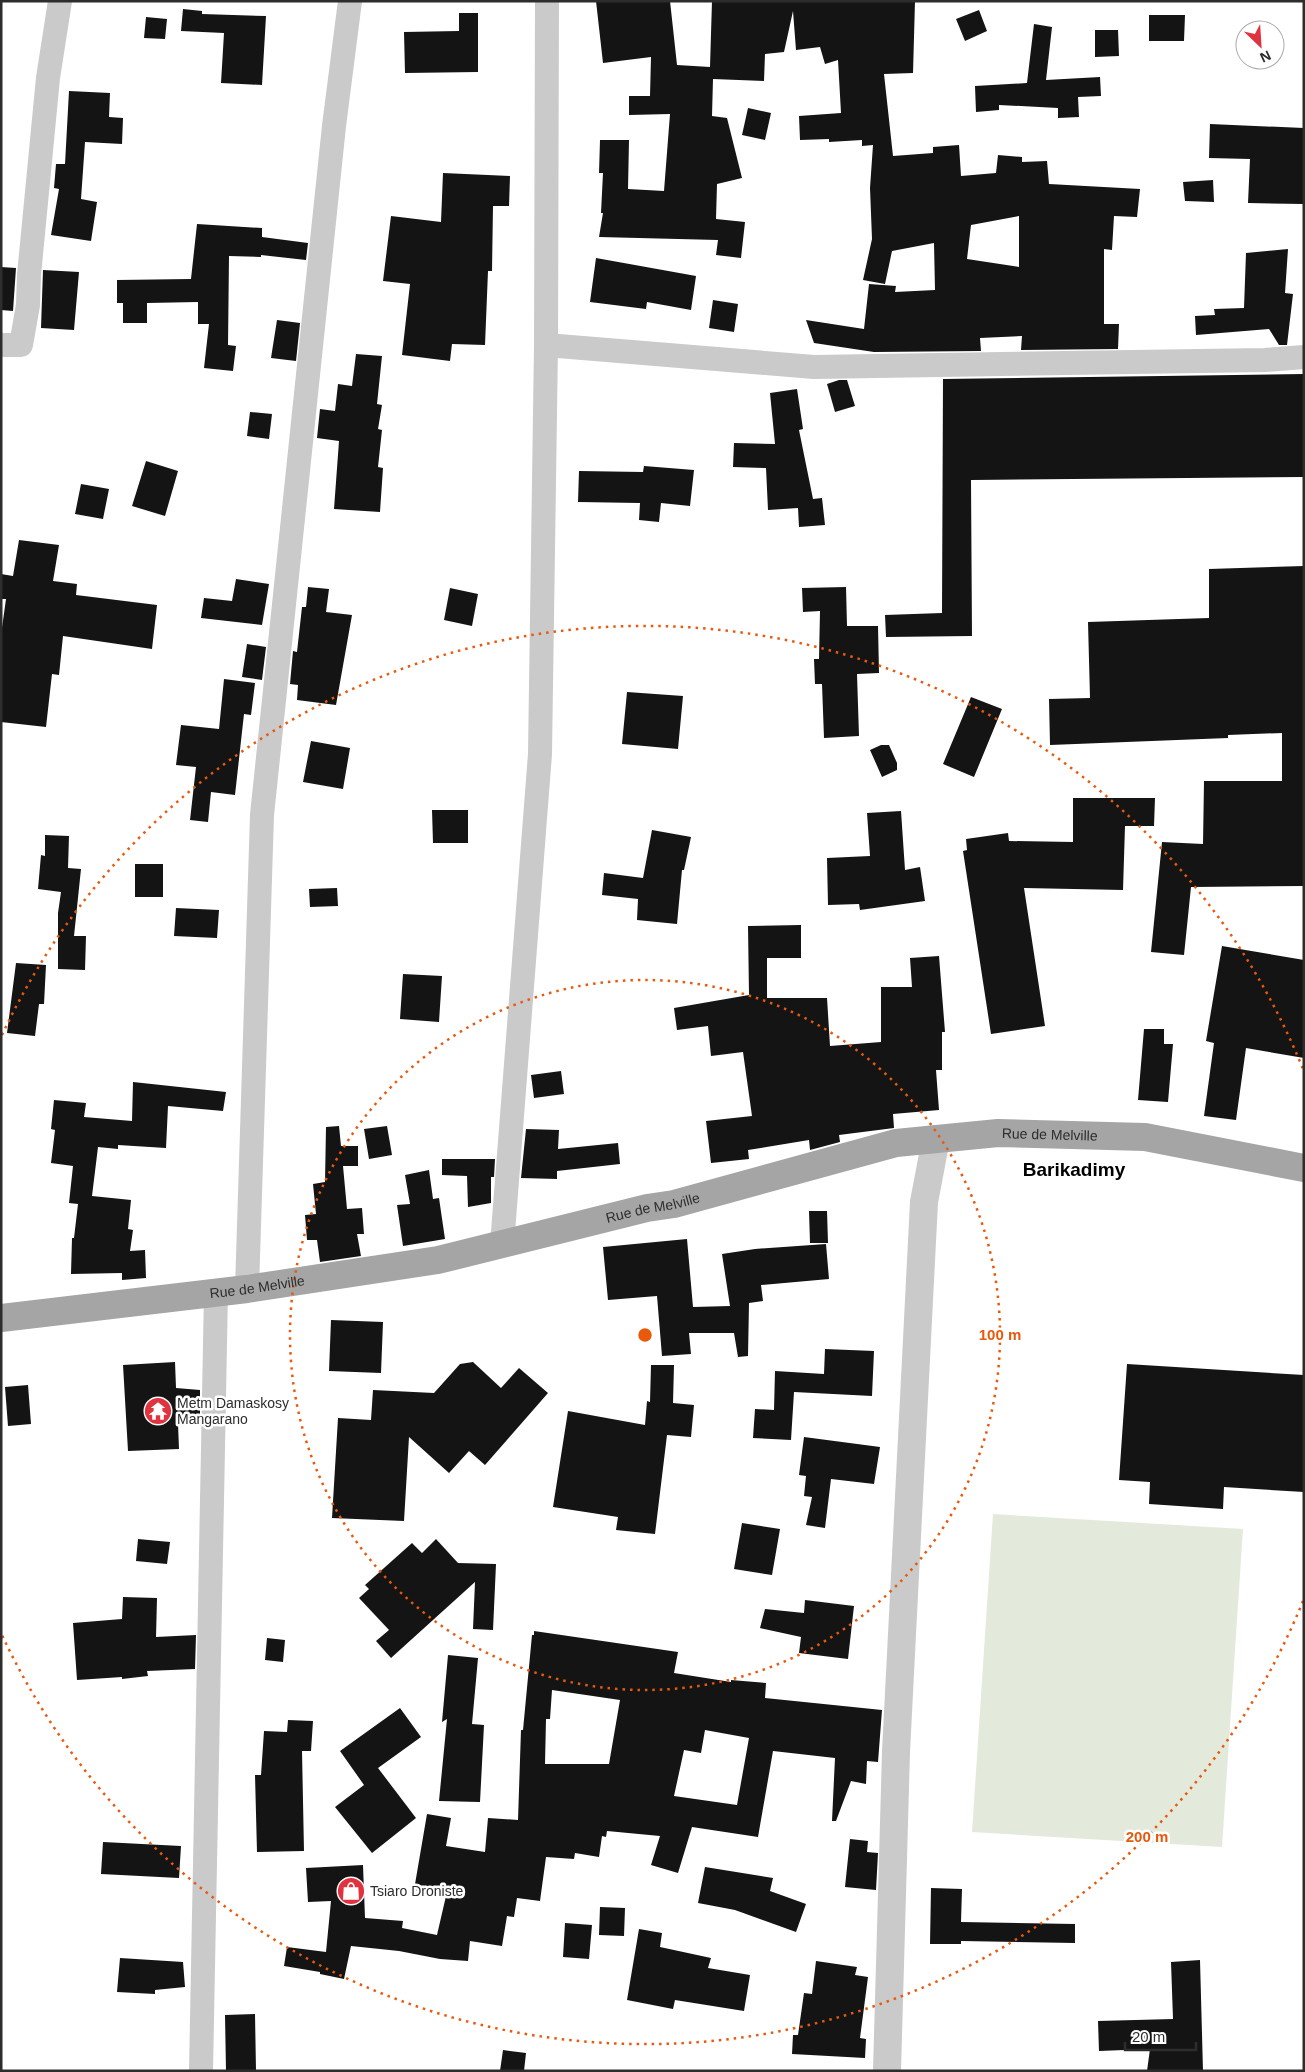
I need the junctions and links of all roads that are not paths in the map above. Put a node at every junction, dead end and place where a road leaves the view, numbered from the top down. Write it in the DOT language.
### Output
graph roads {
  1 [pos="60,1"];
  2 [pos="350,1"];
  3 [pos="547,1"];
  4 [pos="1,345"];
  5 [pos="546,345"];
  6 [pos="1304,357"];
  7 [pos="936,1139"];
  8 [pos="1304,1168"];
  9 [pos="502,1245"];
  10 [pos="247,1289"];
  11 [pos="216,1292"];
  12 [pos="1,1318"];
  13 [pos="201,2071"];
  14 [pos="887,2071"];
  1 -- 4 [label="street"];
  2 -- 10 [label="street"];
  3 -- 5 [label="street"];
  5 -- 6 [label="street"];
  5 -- 9 [label="street"];
  7 -- 8 [label="main road, Rue de Melville"];
  7 -- 9 [label="main road, Rue de Melville"];
  7 -- 14 [label="street"];
  9 -- 10 [label="main road, Rue de Melville"];
  10 -- 11 [label="main road, Rue de Melville"];
  11 -- 12 [label="main road, Rue de Melville"];
  11 -- 13 [label="street"];
}
